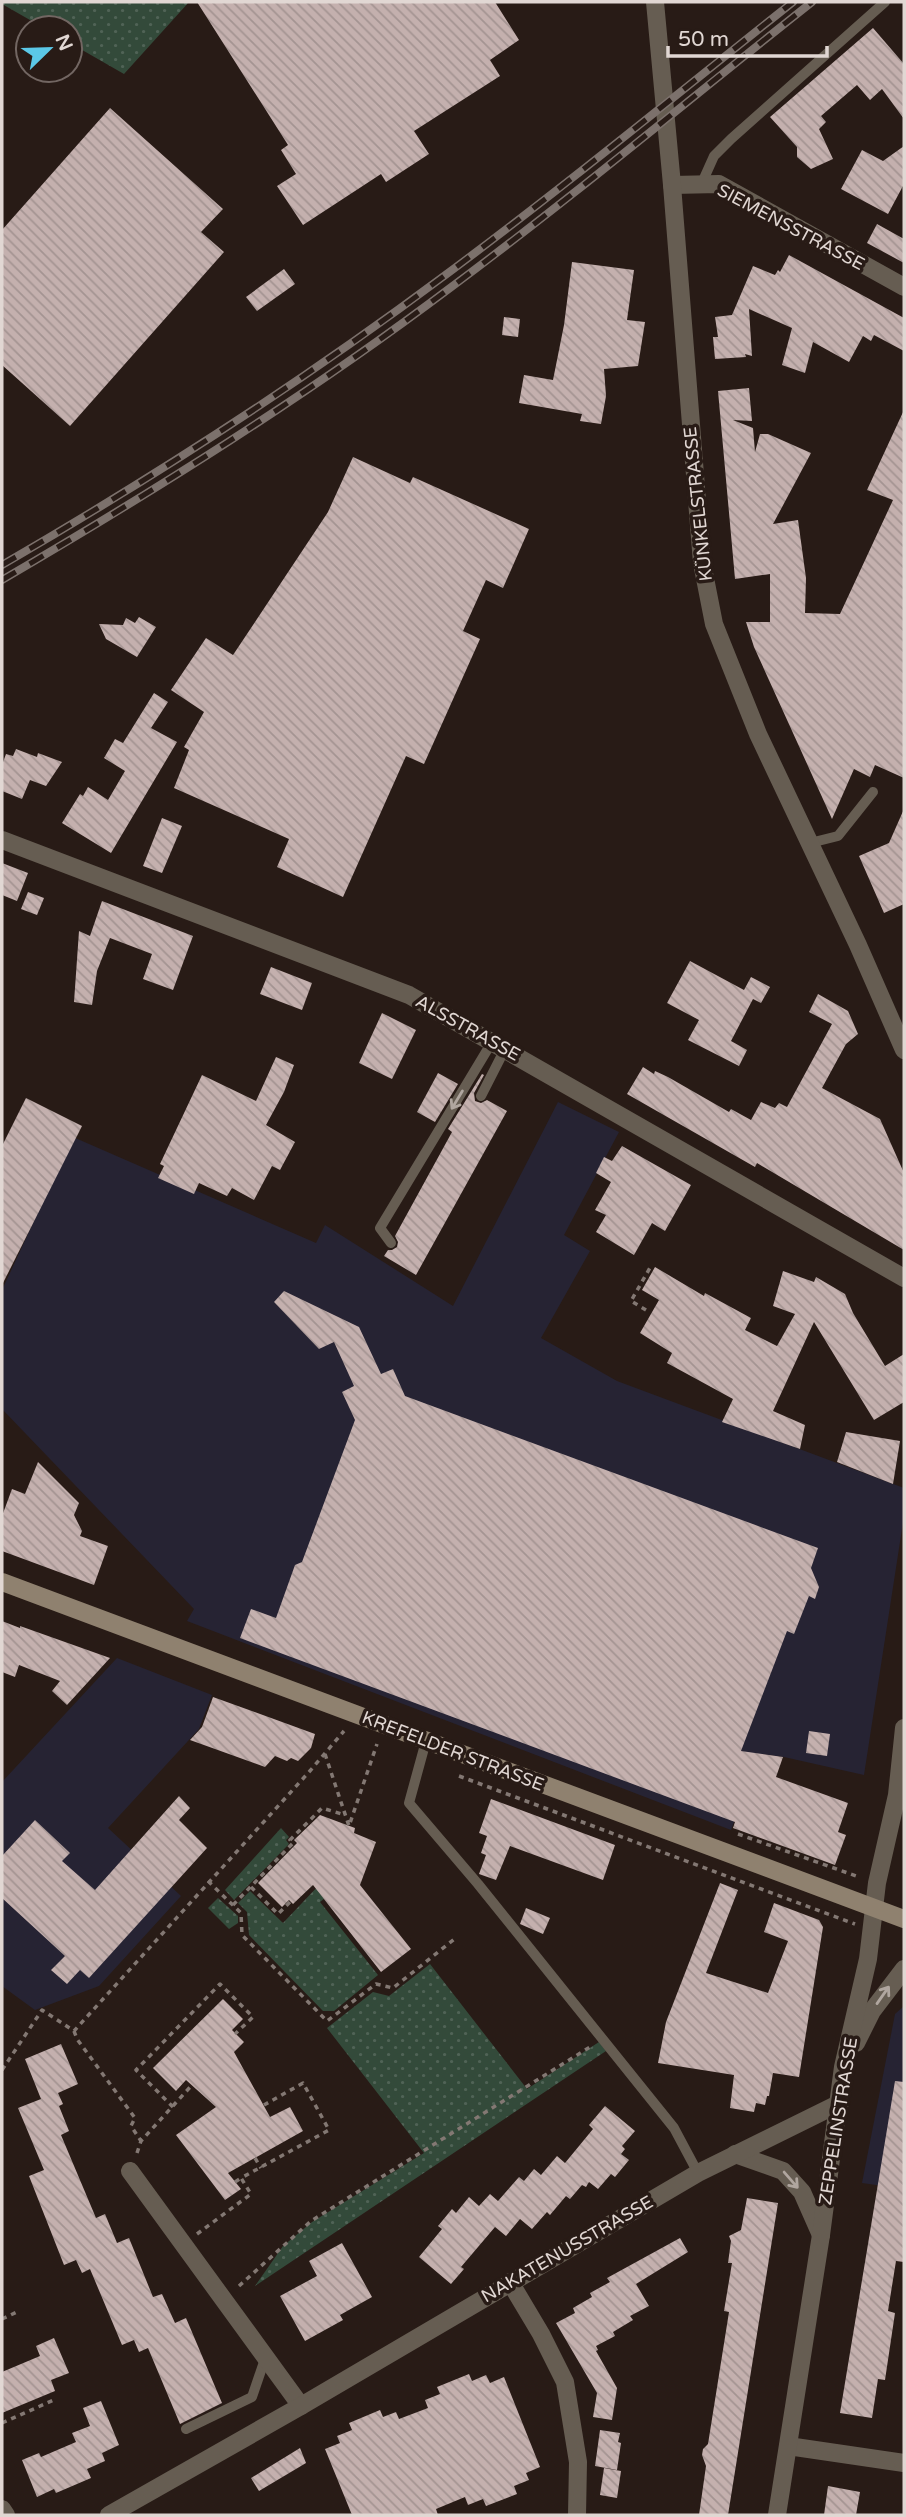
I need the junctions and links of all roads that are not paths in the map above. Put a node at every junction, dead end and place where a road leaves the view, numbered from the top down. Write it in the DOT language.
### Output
graph roads {
  1 [pos="655,2"];
  2 [pos="885,2"];
  3 [pos="672,185"];
  4 [pos="701,185"];
  5 [pos="904,287"];
  6 [pos="873,792"];
  7 [pos="2,839"];
  8 [pos="810,844"];
  9 [pos="499,1045"];
  10 [pos="904,1050"];
  11 [pos="481,1096"];
  12 [pos="391,1243"];
  13 [pos="904,1278"];
  14 [pos="2,1582"];
  15 [pos="904,1728"];
  16 [pos="426,1741"];
  17 [pos="897,1795"];
  18 [pos="904,1823"];
  19 [pos="874,1908"];
  20 [pos="904,1919"];
  21 [pos="904,1969"];
  22 [pos="843,2067"];
  23 [pos="839,2103"];
  24 [pos="735,2154"];
  25 [pos="130,2171"];
  26 [pos="698,2173"];
  27 [pos="821,2235"];
  28 [pos="510,2282"];
  29 [pos="266,2356"];
  30 [pos="301,2406"];
  31 [pos="186,2429"];
  32 [pos="788,2446"];
  33 [pos="904,2463"];
  34 [pos="2,2509"];
  35 [pos="6,2515"];
  36 [pos="109,2515"];
  37 [pos="578,2515"];
  38 [pos="777,2515"];
  1 -- 3 [label="street, KÜNKELSTRASSE"];
  2 -- 4 [label="lane"];
  3 -- 4 [label="street, SIEMENSSTRASSE"];
  3 -- 8 [label="street, KÜNKELSTRASSE"];
  4 -- 5 [label="street, SIEMENSSTRASSE"];
  6 -- 8 [label="lane"];
  7 -- 9 [label="street, ALSSTRASSE"];
  8 -- 10 [label="street, KÜNKELSTRASSE"];
  9 -- 11 [label="lane"];
  9 -- 12 [label="lane, one-way"];
  9 -- 13 [label="street, ALSSTRASSE"];
  14 -- 16 [label="main road, KREFELDER STRASSE"];
  15 -- 17 [label="street, ZEPPELINSTRASSE"];
  16 -- 19 [label="main road, KREFELDER STRASSE"];
  16 -- 26 [label="lane"];
  17 -- 18 [label="street"];
  17 -- 19 [label="street, ZEPPELINSTRASSE"];
  19 -- 20 [label="main road, KREFELDER STRASSE"];
  19 -- 22 [label="street, ZEPPELINSTRASSE"];
  22 -- 21 [label="street, one-way"];
  22 -- 23 [label="street, ZEPPELINSTRASSE"];
  23 -- 24 [label="street, NAKATENUSSTRASSE"];
  23 -- 27 [label="street, ZEPPELINSTRASSE"];
  24 -- 26 [label="street, NAKATENUSSTRASSE"];
  24 -- 27 [label="street, one-way"];
  25 -- 29 [label="street"];
  26 -- 28 [label="street, NAKATENUSSTRASSE"];
  27 -- 32 [label="street, ZEPPELINSTRASSE"];
  28 -- 30 [label="street, NAKATENUSSTRASSE"];
  28 -- 37 [label="street"];
  29 -- 30 [label="street"];
  29 -- 31 [label="lane"];
  30 -- 36 [label="street, NAKATENUSSTRASSE"];
  32 -- 33 [label="street"];
  32 -- 38 [label="street, ZEPPELINSTRASSE"];
  34 -- 35 [label="street"];
}
